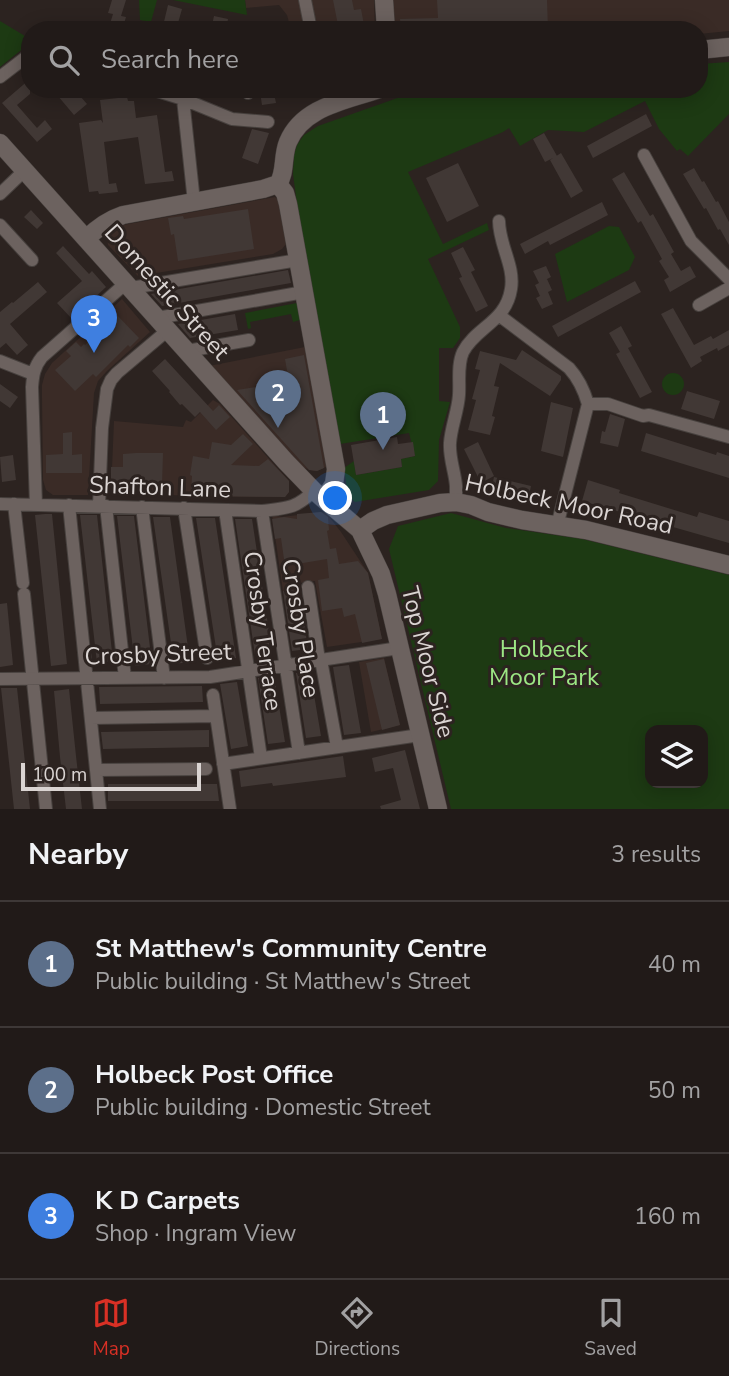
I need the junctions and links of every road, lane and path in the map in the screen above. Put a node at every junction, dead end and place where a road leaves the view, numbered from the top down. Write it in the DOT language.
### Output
graph roads {
  1 [pos="305,0"];
  2 [pos="384,0"];
  3 [pos="309,21"];
  4 [pos="385,21"];
  5 [pos="729,47"];
  6 [pos="708,49"];
  7 [pos="21,61"];
  8 [pos="0,77"];
  9 [pos="180,98"];
  10 [pos="352,98"];
  11 [pos="183,99"];
  12 [pos="268,122"];
  13 [pos="0,143"];
  14 [pos="644,155"];
  15 [pos="24,170"];
  16 [pos="278,184"];
  17 [pos="0,194"];
  18 [pos="194,202"];
  19 [pos="499,221"];
  20 [pos="0,225"];
  21 [pos="86,239"];
  22 [pos="32,260"];
  23 [pos="299,260"];
  24 [pos="729,279"];
  25 [pos="128,286"];
  26 [pos="729,288"];
  27 [pos="304,292"];
  28 [pos="698,305"];
  29 [pos="500,316"];
  30 [pos="163,324"];
  31 [pos="248,340"];
  32 [pos="187,351"];
  33 [pos="0,361"];
  34 [pos="33,374"];
  35 [pos="588,404"];
  36 [pos="729,437"];
  37 [pos="319,495"];
  38 [pos="456,502"];
  39 [pos="0,504"];
  40 [pos="15,504"];
  41 [pos="36,505"];
  42 [pos="69,505"];
  43 [pos="102,506"];
  44 [pos="142,507"];
  45 [pos="184,508"];
  46 [pos="225,510"];
  47 [pos="262,511"];
  48 [pos="557,526"];
  49 [pos="360,530"];
  50 [pos="729,565"];
  51 [pos="308,587"];
  52 [pos="399,648"];
  53 [pos="207,658"];
  54 [pos="320,660"];
  55 [pos="285,666"];
  56 [pos="248,671"];
  57 [pos="34,678"];
  58 [pos="86,678"];
  59 [pos="125,678"];
  60 [pos="164,678"];
  61 [pos="0,679"];
  62 [pos="212,695"];
  63 [pos="215,716"];
  64 [pos="91,718"];
  65 [pos="420,735"];
  66 [pos="337,747"];
  67 [pos="299,753"];
  68 [pos="261,758"];
  69 [pos="223,764"];
  70 [pos="206,769"];
  71 [pos="96,770"];
  72 [pos="46,809"];
  73 [pos="100,809"];
  74 [pos="230,809"];
  75 [pos="438,809"];
  1 -- 3 [label="street"];
  2 -- 4 [label="street"];
  5 -- 6 [label="street"];
  7 -- 8 [label="street"];
  9 -- 11 [label="street"];
  10 -- 16 [label="street"];
  11 -- 12 [label="street"];
  11 -- 18 [label="street"];
  13 -- 15 [label="street, Domestic Street"];
  14 -- 24 [label="street"];
  15 -- 17 [label="street"];
  15 -- 21 [label="street, Domestic Street"];
  16 -- 18 [label="street"];
  16 -- 23 [label="street"];
  18 -- 21 [label="street"];
  19 -- 29 [label="street"];
  20 -- 22 [label="street"];
  21 -- 25 [label="street, Domestic Street"];
  23 -- 25 [label="street"];
  23 -- 27 [label="street"];
  25 -- 30 [label="street, Domestic Street"];
  25 -- 34 [label="street"];
  26 -- 28 [label="street"];
  27 -- 30 [label="street"];
  27 -- 37 [label="street"];
  29 -- 35 [label="street"];
  29 -- 38 [label="street"];
  30 -- 32 [label="street, Domestic Street"];
  30 -- 43 [label="street"];
  31 -- 32 [label="street"];
  32 -- 37 [label="street, Domestic Street"];
  33 -- 34 [label="street"];
  34 -- 41 [label="street"];
  35 -- 36 [label="street"];
  35 -- 48 [label="street"];
  37 -- 47 [label="street, Shafton Lane"];
  37 -- 49 [label="street, Domestic Street"];
  38 -- 48 [label="street, Holbeck Moor Road"];
  38 -- 49 [label="street, Holbeck Moor Road"];
  39 -- 40 [label="street, Shafton Lane"];
  40 -- 41 [label="street, Shafton Lane"];
  40 -- 57 [label="street"];
  41 -- 42 [label="street, Shafton Lane"];
  42 -- 43 [label="street, Shafton Lane"];
  42 -- 58 [label="street"];
  43 -- 44 [label="street, Shafton Lane"];
  43 -- 59 [label="street"];
  44 -- 45 [label="street, Shafton Lane"];
  44 -- 60 [label="street"];
  45 -- 46 [label="street, Shafton Lane"];
  45 -- 53 [label="street"];
  46 -- 47 [label="street, Shafton Lane"];
  46 -- 56 [label="street, Crosby Terrace"];
  47 -- 55 [label="street, Crosby Place"];
  48 -- 50 [label="street, Holbeck Moor Road"];
  49 -- 52 [label="street, Top Moor Side"];
  51 -- 54 [label="street"];
  52 -- 54 [label="street, Crosby Street"];
  52 -- 65 [label="street, Top Moor Side"];
  54 -- 55 [label="street, Crosby Street"];
  54 -- 66 [label="street"];
  55 -- 56 [label="street, Crosby Street"];
  55 -- 67 [label="street, Crosby Place"];
  56 -- 60 [label="street, Crosby Street"];
  56 -- 68 [label="street, Crosby Terrace"];
  57 -- 58 [label="street, Crosby Street"];
  57 -- 61 [label="street, Crosby Street"];
  57 -- 72 [label="street"];
  58 -- 59 [label="street, Crosby Street"];
  58 -- 64 [label="street"];
  59 -- 60 [label="street, Crosby Street"];
  62 -- 63 [label="street"];
  63 -- 64 [label="street"];
  63 -- 69 [label="street"];
  64 -- 71 [label="street"];
  65 -- 66 [label="street"];
  65 -- 75 [label="street, Top Moor Side"];
  66 -- 67 [label="street"];
  67 -- 68 [label="street"];
  68 -- 69 [label="street"];
  69 -- 74 [label="street"];
  70 -- 71 [label="street"];
  71 -- 73 [label="street"];
}
